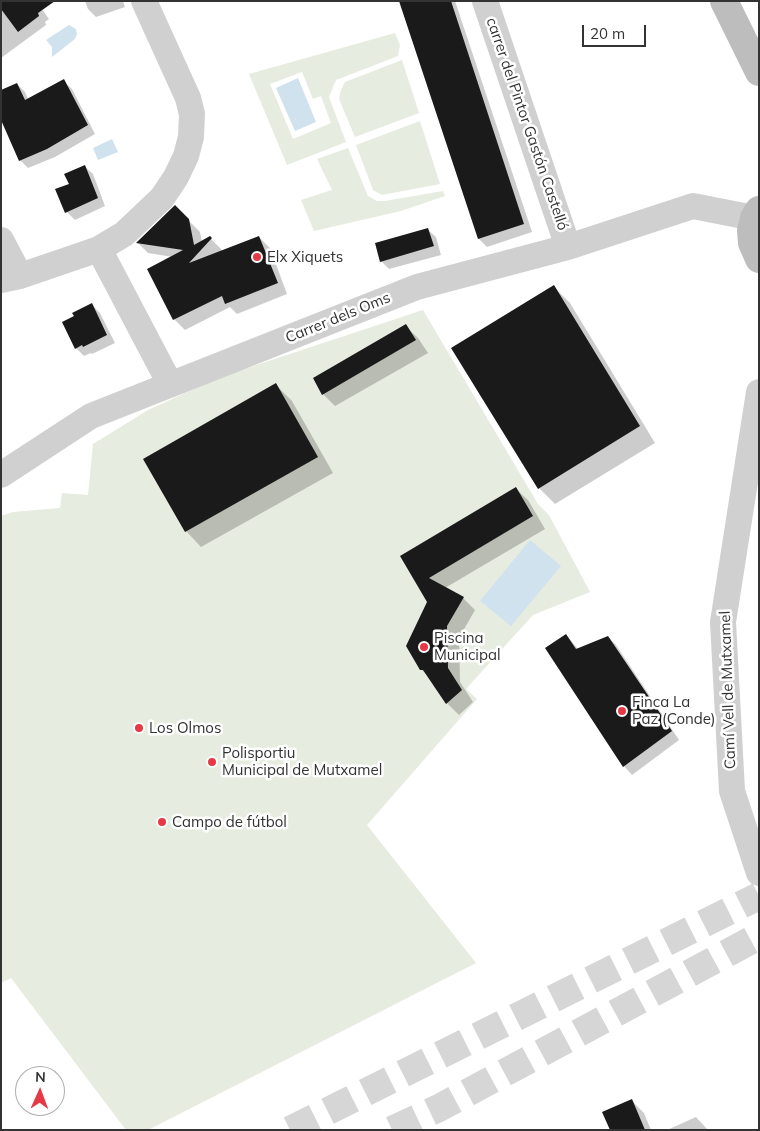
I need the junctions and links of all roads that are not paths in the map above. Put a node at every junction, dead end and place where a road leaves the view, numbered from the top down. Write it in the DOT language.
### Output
graph roads {
  1 [pos="144,1"];
  2 [pos="485,1"];
  3 [pos="724,1"];
  4 [pos="759,72"];
  5 [pos="756,214"];
  6 [pos="1,240"];
  7 [pos="568,247"];
  8 [pos="99,249"];
  9 [pos="759,259"];
  10 [pos="11,278"];
  11 [pos="170,384"];
  12 [pos="759,392"];
  13 [pos="1,475"];
  14 [pos="759,873"];
  1 -- 8 [label="street"];
  2 -- 7 [label="street, carrer del Pintor Gastón Castelló"];
  3 -- 4 [label="street"];
  5 -- 7 [label="street, Carrer dels Oms"];
  5 -- 9 [label="street"];
  6 -- 10 [label="street"];
  7 -- 11 [label="street, Carrer dels Oms"];
  8 -- 10 [label="street"];
  8 -- 11 [label="street"];
  11 -- 13 [label="street, Carrer dels Oms"];
  12 -- 14 [label="street, Camí Vell de Mutxamel"];
}
